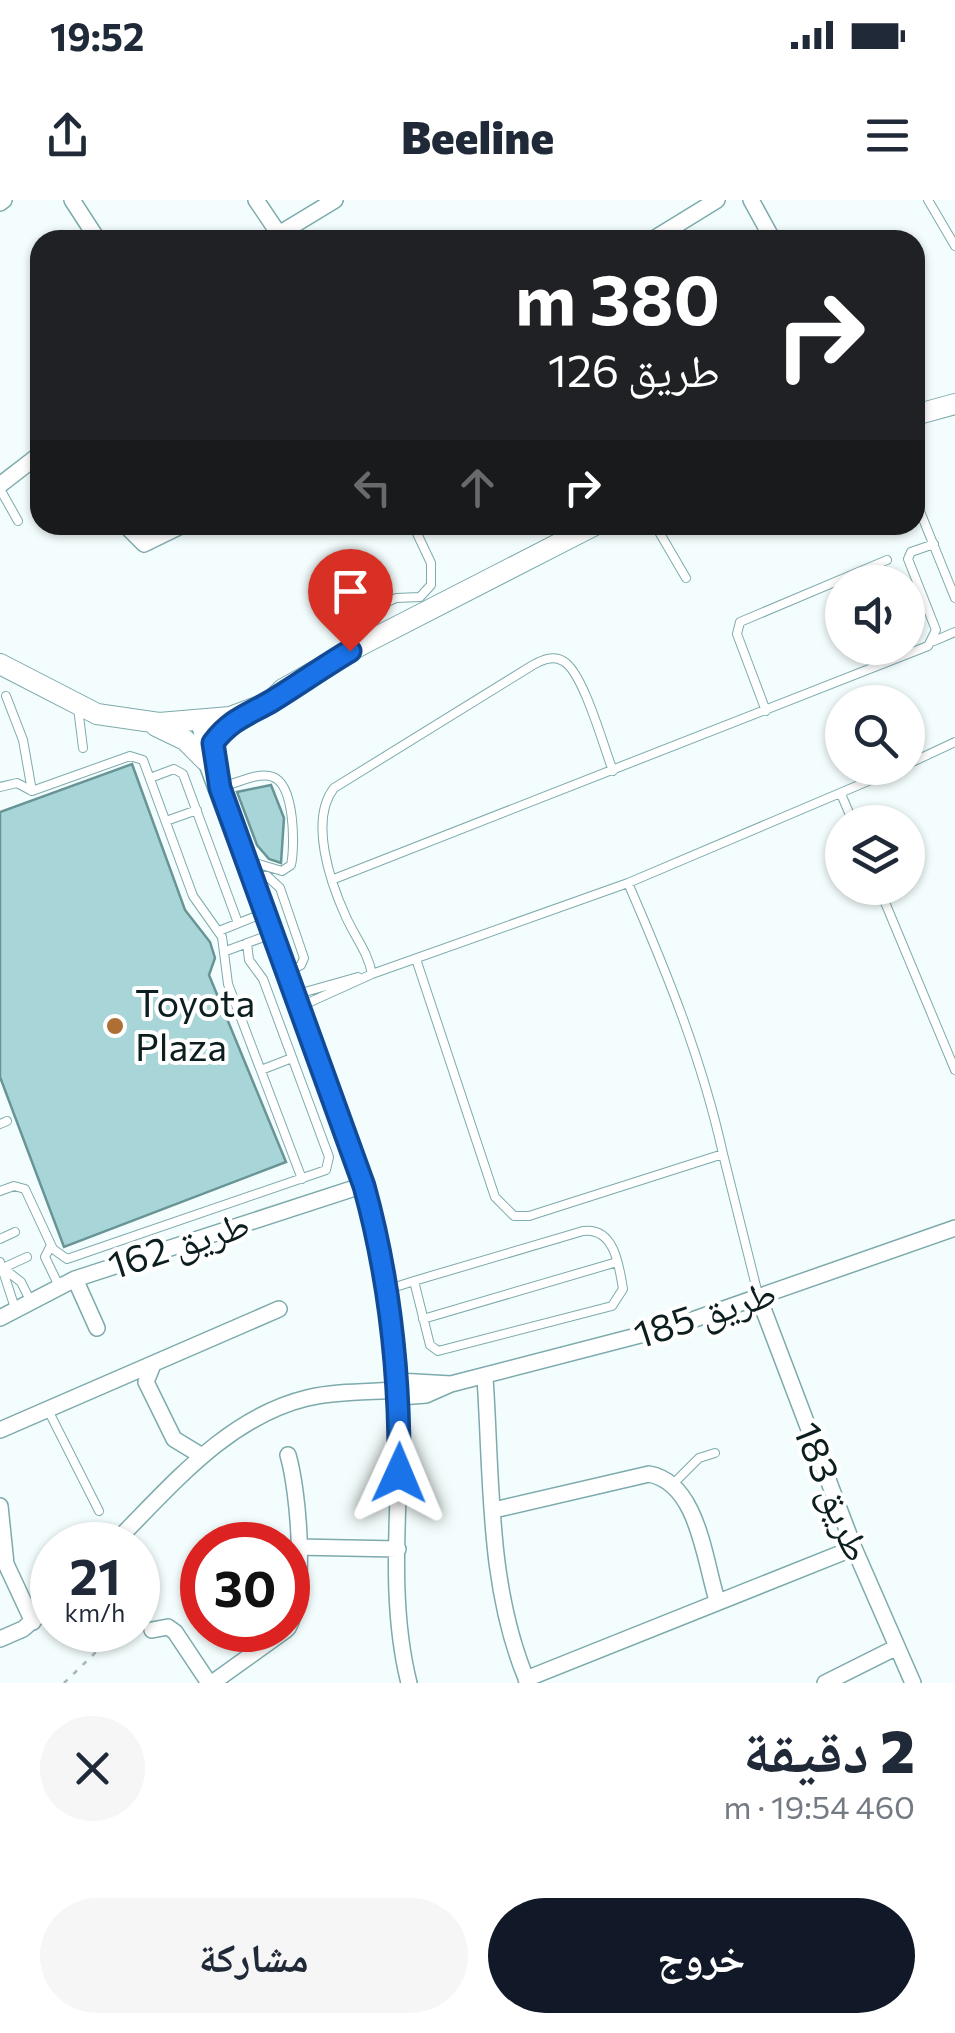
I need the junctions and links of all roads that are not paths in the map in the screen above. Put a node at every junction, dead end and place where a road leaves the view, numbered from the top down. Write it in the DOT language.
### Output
graph roads {
  1 [pos="72,200"];
  2 [pos="256,200"];
  3 [pos="335,200"];
  4 [pos="717,200"];
  5 [pos="928,200"];
  6 [pos="757,204"];
  7 [pos="92,230"];
  8 [pos="276,230"];
  9 [pos="291,230"];
  10 [pos="668,230"];
  11 [pos="769,230"];
  12 [pos="955,246"];
  13 [pos="955,404"];
  14 [pos="925,412"];
  15 [pos="30,462"];
  16 [pos="0,487"];
  17 [pos="18,521"];
  18 [pos="925,523"];
  19 [pos="131,535"];
  20 [pos="164,535"];
  21 [pos="418,535"];
  22 [pos="577,535"];
  23 [pos="661,535"];
  24 [pos="934,544"];
  25 [pos="887,560"];
  26 [pos="686,578"];
  27 [pos="955,598"];
  28 [pos="955,632"];
  29 [pos="934,641"];
  30 [pos="364,644"];
  31 [pos="0,664"];
  32 [pos="283,689"];
  33 [pos="6,696"];
  34 [pos="78,706"];
  35 [pos="766,711"];
  36 [pos="240,714"];
  37 [pos="208,718"];
  38 [pos="144,722"];
  39 [pos="955,742"];
  40 [pos="83,748"];
  41 [pos="210,752"];
  42 [pos="925,756"];
  43 [pos="613,771"];
  44 [pos="150,778"];
  45 [pos="861,785"];
  46 [pos="0,787"];
  47 [pos="220,788"];
  48 [pos="32,791"];
  49 [pos="841,794"];
  50 [pos="845,805"];
  51 [pos="197,810"];
  52 [pos="166,821"];
  53 [pos="248,868"];
  54 [pos="334,879"];
  55 [pos="628,884"];
  56 [pos="887,905"];
  57 [pos="264,913"];
  58 [pos="238,923"];
  59 [pos="219,931"];
  60 [pos="272,934"];
  61 [pos="247,943"];
  62 [pos="226,951"];
  63 [pos="416,958"];
  64 [pos="286,973"];
  65 [pos="372,974"];
  66 [pos="296,1001"];
  67 [pos="292,1058"];
  68 [pos="261,1070"];
  69 [pos="955,1070"];
  70 [pos="723,1154"];
  71 [pos="302,1179"];
  72 [pos="364,1186"];
  73 [pos="0,1190"];
  74 [pos="259,1194"];
  75 [pos="266,1216"];
  76 [pos="955,1228"];
  77 [pos="15,1232"];
  78 [pos="0,1238"];
  79 [pos="51,1245"];
  80 [pos="26,1258"];
  81 [pos="617,1262"];
  82 [pos="1,1266"];
  83 [pos="75,1279"];
  84 [pos="414,1281"];
  85 [pos="58,1286"];
  86 [pos="386,1290"];
  87 [pos="759,1298"];
  88 [pos="23,1306"];
  89 [pos="279,1309"];
  90 [pos="0,1318"];
  91 [pos="423,1319"];
  92 [pos="97,1328"];
  93 [pos="152,1366"];
  94 [pos="485,1378"];
  95 [pos="399,1389"];
  96 [pos="49,1412"];
  97 [pos="0,1430"];
  98 [pos="716,1453"];
  99 [pos="288,1455"];
  100 [pos="202,1456"];
  101 [pos="674,1483"];
  102 [pos="0,1506"];
  103 [pos="494,1510"];
  104 [pos="99,1512"];
  105 [pos="135,1522"];
  106 [pos="296,1522"];
  107 [pos="310,1547"];
  108 [pos="854,1548"];
  109 [pos="398,1549"];
  110 [pos="717,1600"];
  111 [pos="30,1616"];
  112 [pos="30,1624"];
  113 [pos="160,1628"];
  114 [pos="0,1640"];
  115 [pos="897,1647"];
  116 [pos="255,1652"];
  117 [pos="527,1681"];
  118 [pos="211,1683"];
  119 [pos="410,1683"];
  120 [pos="826,1683"];
  121 [pos="912,1683"];
  1 -- 7 [label="street"];
  2 -- 8 [label="street"];
  3 -- 9 [label="street"];
  4 -- 10 [label="street"];
  5 -- 12 [label="lane"];
  6 -- 11 [label="street"];
  13 -- 14 [label="street"];
  15 -- 16 [label="street"];
  16 -- 17 [label="lane"];
  18 -- 24 [label="lane"];
  19 -- 20 [label="street"];
  21 -- 30 [label="lane"];
  22 -- 30 [label="street"];
  23 -- 26 [label="lane"];
  24 -- 27 [label="lane"];
  24 -- 29 [label="lane"];
  25 -- 35 [label="lane"];
  28 -- 29 [label="lane"];
  29 -- 35 [label="lane"];
  30 -- 32 [label="street"];
  31 -- 34 [label="street"];
  32 -- 36 [label="street"];
  32 -- 37 [label="street"];
  33 -- 48 [label="lane"];
  34 -- 38 [label="street"];
  34 -- 40 [label="lane"];
  35 -- 43 [label="lane"];
  36 -- 37 [label="street"];
  36 -- 41 [label="street"];
  37 -- 38 [label="street"];
  37 -- 41 [label="street"];
  38 -- 41 [label="street"];
  39 -- 42 [label="lane"];
  41 -- 47 [label="street"];
  43 -- 54 [label="lane"];
  43 -- 54 [label="lane"];
  44 -- 48 [label="lane"];
  44 -- 51 [label="lane"];
  44 -- 52 [label="lane"];
  45 -- 49 [label="lane"];
  46 -- 48 [label="lane"];
  47 -- 53 [label="street"];
  47 -- 53 [label="lane"];
  49 -- 50 [label="lane"];
  49 -- 55 [label="lane"];
  51 -- 52 [label="lane"];
  51 -- 58 [label="lane"];
  52 -- 59 [label="lane"];
  53 -- 57 [label="street"];
  53 -- 64 [label="lane"];
  54 -- 65 [label="lane"];
  55 -- 63 [label="lane"];
  55 -- 70 [label="lane"];
  56 -- 69 [label="lane"];
  57 -- 58 [label="lane"];
  57 -- 60 [label="street"];
  58 -- 59 [label="lane"];
  59 -- 62 [label="lane"];
  60 -- 61 [label="lane"];
  60 -- 64 [label="street"];
  61 -- 62 [label="lane"];
  61 -- 67 [label="lane"];
  62 -- 68 [label="lane"];
  63 -- 65 [label="lane"];
  63 -- 70 [label="lane"];
  64 -- 66 [label="street"];
  65 -- 66 [label="lane"];
  66 -- 72 [label="street"];
  67 -- 68 [label="lane"];
  67 -- 71 [label="lane"];
  68 -- 71 [label="lane"];
  70 -- 87 [label="lane"];
  71 -- 74 [label="lane"];
  72 -- 75 [label="street, طريق 162"];
  72 -- 86 [label="street"];
  73 -- 79 [label="lane"];
  74 -- 75 [label="lane"];
  74 -- 79 [label="lane"];
  75 -- 83 [label="street, طريق 162"];
  76 -- 87 [label="street, طريق 185"];
  77 -- 78 [label="lane"];
  79 -- 85 [label="lane"];
  80 -- 82 [label="lane"];
  81 -- 84 [label="lane"];
  81 -- 91 [label="lane"];
  81 -- 91 [label="lane"];
  82 -- 88 [label="lane"];
  82 -- 88 [label="lane"];
  83 -- 85 [label="street, طريق 162"];
  83 -- 92 [label="street"];
  84 -- 86 [label="lane"];
  84 -- 91 [label="lane"];
  85 -- 88 [label="street, طريق 162"];
  86 -- 95 [label="street"];
  87 -- 94 [label="street, طريق 185"];
  87 -- 108 [label="street, طريق 183"];
  88 -- 90 [label="street, طريق 162"];
  89 -- 93 [label="street"];
  93 -- 96 [label="street"];
  93 -- 100 [label="street"];
  94 -- 95 [label="street, طريق 185"];
  94 -- 103 [label="street"];
  95 -- 100 [label="street, طريق 185"];
  95 -- 109 [label="street"];
  96 -- 97 [label="street"];
  96 -- 104 [label="lane"];
  98 -- 101 [label="lane"];
  99 -- 106 [label="street"];
  100 -- 105 [label="street, طريق 185"];
  101 -- 103 [label="street"];
  101 -- 110 [label="street"];
  102 -- 111 [label="street"];
  103 -- 117 [label="street"];
  107 -- 109 [label="street"];
  108 -- 110 [label="street"];
  108 -- 115 [label="street, طريق 183"];
  109 -- 119 [label="street"];
  110 -- 117 [label="street"];
  112 -- 114 [label="street"];
  113 -- 118 [label="street"];
  115 -- 120 [label="street"];
  115 -- 121 [label="street, طريق 183"];
  116 -- 118 [label="street"];
}
